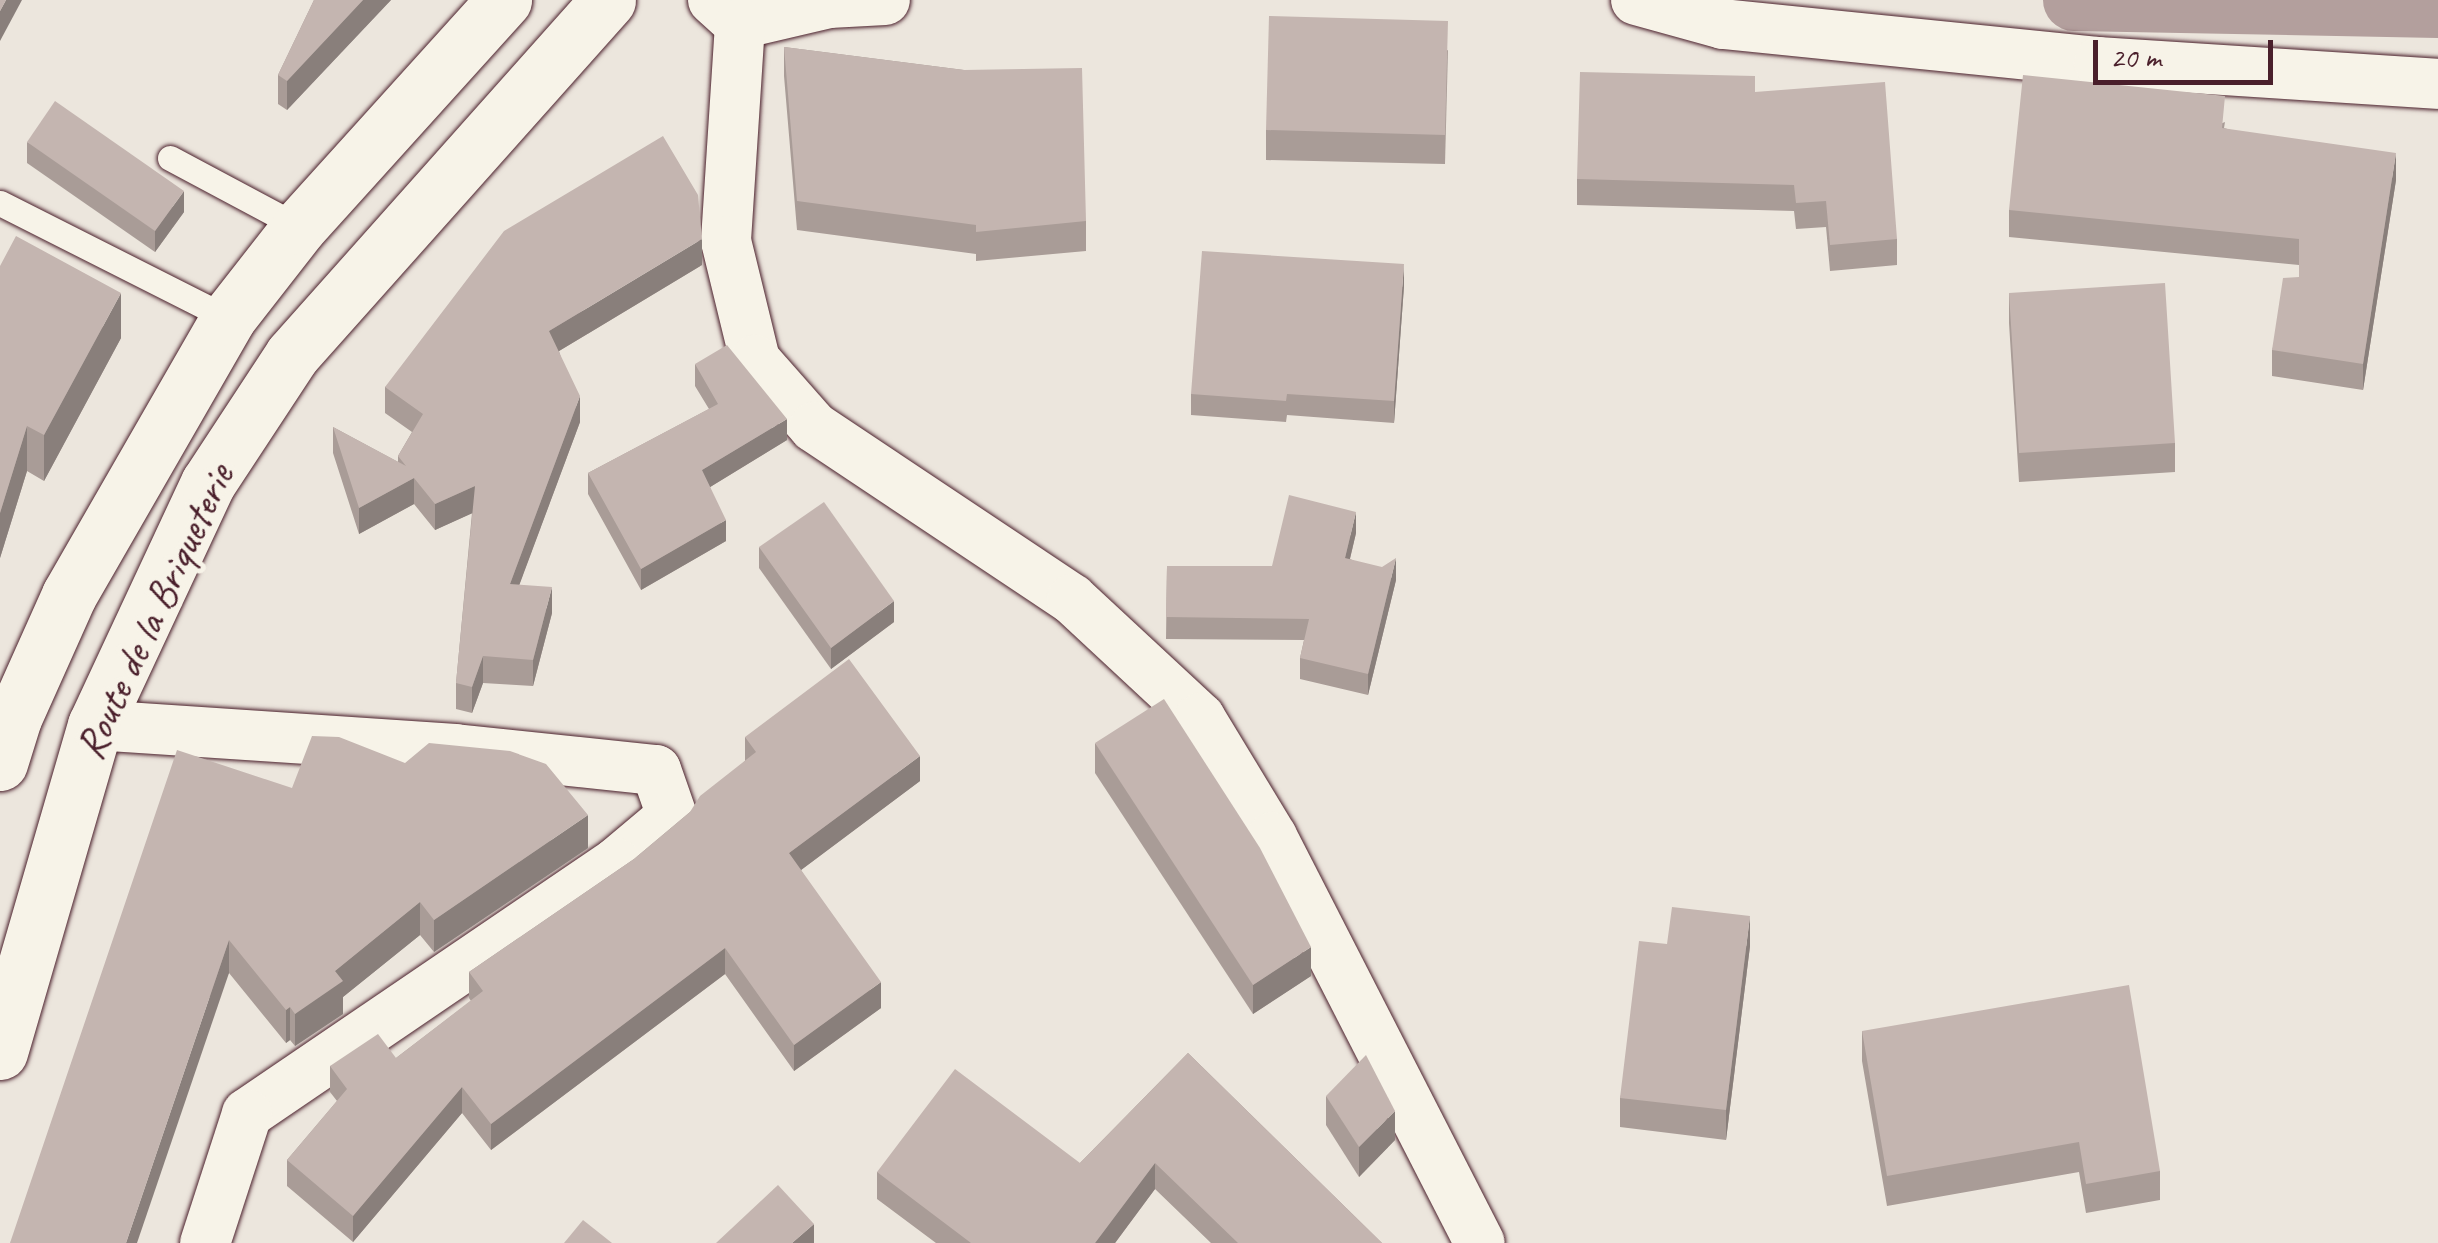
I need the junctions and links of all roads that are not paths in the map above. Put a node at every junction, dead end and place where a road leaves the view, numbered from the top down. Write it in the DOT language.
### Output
graph roads {
  1 [pos="504,0"];
  2 [pos="608,0"];
  3 [pos="884,0"];
  4 [pos="1636,0"];
  5 [pos="726,12"];
  6 [pos="2438,84"];
  7 [pos="170,158"];
  8 [pos="0,203"];
  9 [pos="299,228"];
  10 [pos="228,318"];
  11 [pos="95,725"];
  12 [pos="0,762"];
  13 [pos="0,1052"];
  14 [pos="205,1243"];
  15 [pos="1480,1243"];
  1 -- 9 [label="street, Route de la Briqueterie"];
  2 -- 11 [label="street, Route de la Briqueterie"];
  3 -- 5 [label="street"];
  4 -- 6 [label="street"];
  5 -- 15 [label="street"];
  7 -- 9 [label="lane"];
  8 -- 10 [label="lane"];
  9 -- 10 [label="street, Route de la Briqueterie"];
  10 -- 12 [label="street, Route de la Briqueterie"];
  11 -- 13 [label="street, Route de la Briqueterie"];
  11 -- 14 [label="street"];
}
